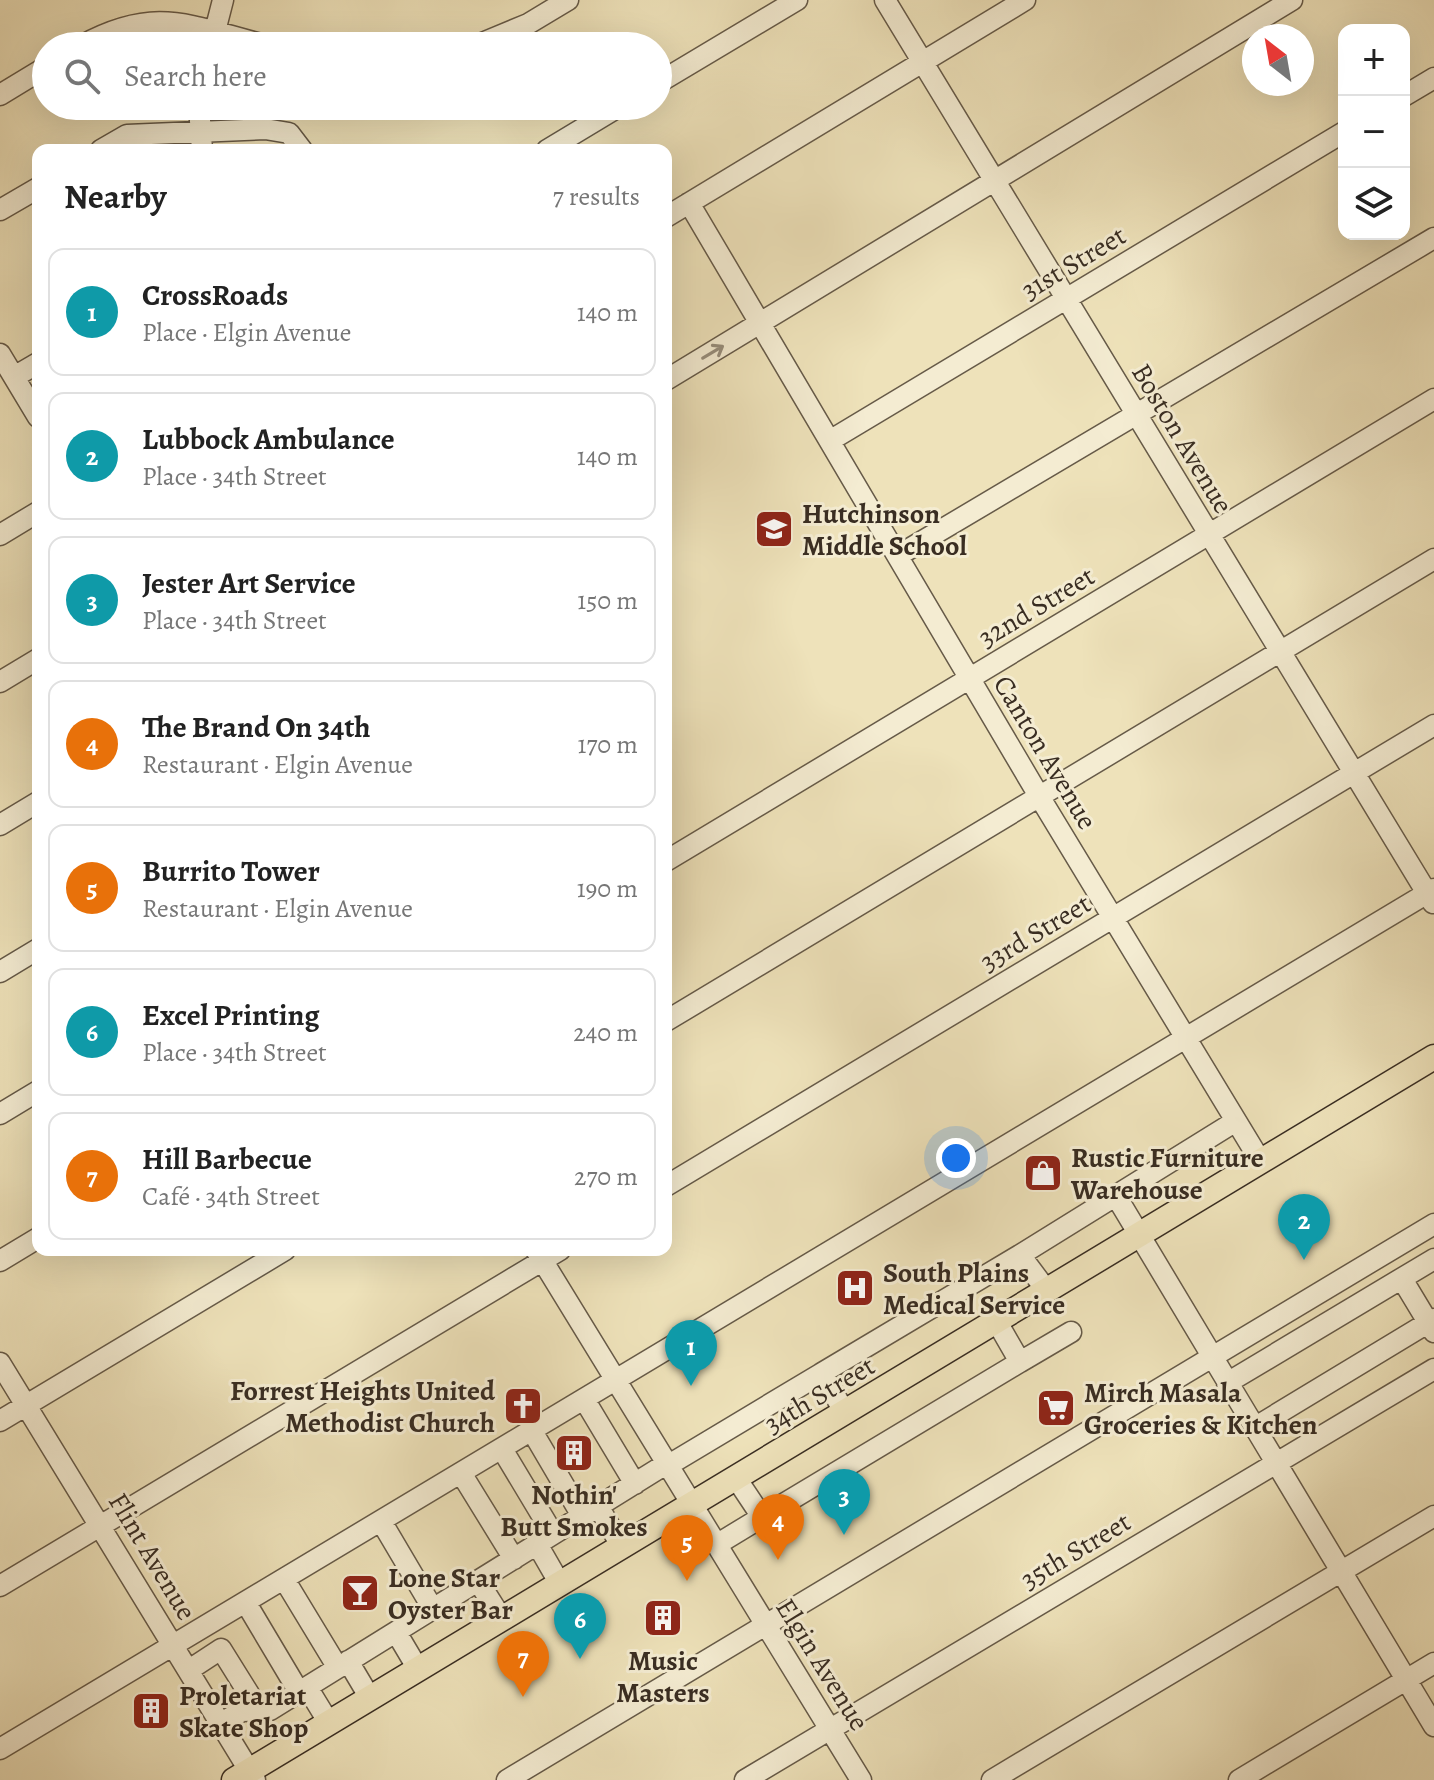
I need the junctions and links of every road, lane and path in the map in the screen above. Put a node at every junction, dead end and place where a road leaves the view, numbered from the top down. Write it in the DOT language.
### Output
graph roads {
  1 [pos="223,0"];
  2 [pos="568,0"];
  3 [pos="797,0"];
  4 [pos="885,0"];
  5 [pos="1025,0"];
  6 [pos="1292,0"];
  7 [pos="107,32"];
  8 [pos="203,32"];
  9 [pos="215,32"];
  10 [pos="509,32"];
  11 [pos="922,62"];
  12 [pos="672,75"];
  13 [pos="32,76"];
  14 [pos="1434,78"];
  15 [pos="1410,92"];
  16 [pos="0,95"];
  17 [pos="200,120"];
  18 [pos="597,120"];
  19 [pos="1338,136"];
  20 [pos="201,140"];
  21 [pos="111,144"];
  22 [pos="297,144"];
  23 [pos="557,144"];
  24 [pos="994,179"];
  25 [pos="32,191"];
  26 [pos="689,203"];
  27 [pos="0,210"];
  28 [pos="672,213"];
  29 [pos="1434,238"];
  30 [pos="1065,299"];
  31 [pos="760,323"];
  32 [pos="0,354"];
  33 [pos="32,368"];
  34 [pos="672,376"];
  35 [pos="10,384"];
  36 [pos="1434,399"];
  37 [pos="32,410"];
  38 [pos="1137,418"];
  39 [pos="831,440"];
  40 [pos="32,516"];
  41 [pos="0,535"];
  42 [pos="1209,535"];
  43 [pos="899,555"];
  44 [pos="1434,559"];
  45 [pos="1278,653"];
  46 [pos="32,663"];
  47 [pos="969,678"];
  48 [pos="0,682"];
  49 [pos="1434,725"];
  50 [pos="1352,774"];
  51 [pos="1039,796"];
  52 [pos="32,806"];
  53 [pos="0,825"];
  54 [pos="672,857"];
  55 [pos="1432,896"];
  56 [pos="1113,918"];
  57 [pos="32,953"];
  58 [pos="0,972"];
  59 [pos="672,1017"];
  60 [pos="1186,1039"];
  61 [pos="1434,1057"];
  62 [pos="32,1095"];
  63 [pos="0,1114"];
  64 [pos="1236,1121"];
  65 [pos="1261,1162"];
  66 [pos="672,1182"];
  67 [pos="1116,1196"];
  68 [pos="1434,1224"];
  69 [pos="1141,1234"];
  70 [pos="32,1242"];
  71 [pos="1020,1255"];
  72 [pos="275,1256"];
  73 [pos="541,1256"];
  74 [pos="548,1256"];
  75 [pos="1434,1259"];
  76 [pos="0,1261"];
  77 [pos="1402,1279"];
  78 [pos="1047,1291"];
  79 [pos="997,1322"];
  80 [pos="1432,1324"];
  81 [pos="1071,1332"];
  82 [pos="1211,1357"];
  83 [pos="1020,1362"];
  84 [pos="0,1363"];
  85 [pos="1434,1369"];
  86 [pos="822,1373"];
  87 [pos="615,1381"];
  88 [pos="1227,1383"];
  89 [pos="584,1399"];
  90 [pos="26,1405"];
  91 [pos="845,1413"];
  92 [pos="0,1421"];
  93 [pos="1254,1428"];
  94 [pos="532,1431"];
  95 [pos="502,1449"];
  96 [pos="1275,1464"];
  97 [pos="666,1465"];
  98 [pos="461,1473"];
  99 [pos="736,1478"];
  100 [pos="635,1484"];
  101 [pos="691,1505"];
  102 [pos="590,1511"];
  103 [pos="1434,1516"];
  104 [pos="762,1517"];
  105 [pos="381,1521"];
  106 [pos="102,1525"];
  107 [pos="545,1539"];
  108 [pos="716,1545"];
  109 [pos="622,1547"];
  110 [pos="514,1559"];
  111 [pos="1341,1572"];
  112 [pos="284,1579"];
  113 [pos="478,1581"];
  114 [pos="560,1584"];
  115 [pos="0,1586"];
  116 [pos="246,1603"];
  117 [pos="433,1609"];
  118 [pos="502,1619"];
  119 [pos="765,1623"];
  120 [pos="207,1626"];
  121 [pos="396,1632"];
  122 [pos="174,1644"];
  123 [pos="221,1649"];
  124 [pos="1434,1663"];
  125 [pos="343,1665"];
  126 [pos="418,1669"];
  127 [pos="189,1670"];
  128 [pos="1406,1680"];
  129 [pos="303,1690"];
  130 [pos="370,1698"];
  131 [pos="259,1710"];
  132 [pos="221,1723"];
  133 [pos="329,1723"];
  134 [pos="1434,1726"];
  135 [pos="830,1729"];
  136 [pos="0,1749"];
  137 [pos="246,1777"];
  138 [pos="507,1780"];
  139 [pos="745,1780"];
  140 [pos="861,1780"];
  141 [pos="992,1780"];
  142 [pos="1239,1780"];
  1 -- 9 [label="street"];
  2 -- 10 [label="street"];
  3 -- 12 [label="street"];
  4 -- 11 [label="street, Boston Avenue"];
  5 -- 11 [label="street"];
  6 -- 24 [label="street"];
  7 -- 8 [label="street"];
  11 -- 24 [label="street, Boston Avenue"];
  11 -- 26 [label="street"];
  13 -- 16 [label="street"];
  14 -- 15 [label="street"];
  17 -- 20 [label="street"];
  18 -- 23 [label="street"];
  19 -- 30 [label="street, 31st Street"];
  20 -- 21 [label="street"];
  20 -- 22 [label="street"];
  24 -- 30 [label="street, Boston Avenue"];
  24 -- 31 [label="street"];
  25 -- 27 [label="street"];
  26 -- 28 [label="street"];
  26 -- 31 [label="street, Canton Avenue"];
  29 -- 38 [label="street"];
  30 -- 38 [label="street, Boston Avenue"];
  30 -- 39 [label="street, 31st Street"];
  34 -- 31 [label="street, one-way"];
  31 -- 39 [label="street, Canton Avenue"];
  32 -- 35 [label="street"];
  33 -- 35 [label="street"];
  35 -- 37 [label="street"];
  36 -- 42 [label="street, 32nd Street"];
  38 -- 42 [label="street, Boston Avenue"];
  38 -- 43 [label="street"];
  39 -- 43 [label="street, Canton Avenue"];
  40 -- 41 [label="street"];
  42 -- 45 [label="street, Boston Avenue"];
  42 -- 47 [label="street, 32nd Street"];
  43 -- 47 [label="street, Canton Avenue"];
  44 -- 45 [label="street"];
  45 -- 50 [label="street, Boston Avenue"];
  45 -- 51 [label="street"];
  46 -- 48 [label="street"];
  47 -- 51 [label="street, Canton Avenue"];
  47 -- 54 [label="street, 32nd Street"];
  49 -- 50 [label="street, 33rd Street"];
  50 -- 55 [label="street, Boston Avenue"];
  50 -- 56 [label="street, 33rd Street"];
  51 -- 56 [label="street, Canton Avenue"];
  51 -- 59 [label="street"];
  52 -- 53 [label="street"];
  55 -- 60 [label="street"];
  56 -- 60 [label="street, Canton Avenue"];
  56 -- 66 [label="street, 33rd Street"];
  57 -- 58 [label="street"];
  60 -- 64 [label="street, Canton Avenue"];
  60 -- 87 [label="street"];
  61 -- 65 [label="main road, 34th Street"];
  62 -- 63 [label="street"];
  64 -- 65 [label="street, Canton Avenue"];
  64 -- 67 [label="street"];
  65 -- 69 [label="main road, 34th Street"];
  67 -- 69 [label="street"];
  67 -- 71 [label="street"];
  68 -- 82 [label="street"];
  69 -- 78 [label="main road, 34th Street"];
  69 -- 82 [label="street"];
  70 -- 76 [label="street"];
  71 -- 78 [label="street"];
  71 -- 86 [label="street"];
  72 -- 90 [label="street"];
  73 -- 106 [label="street"];
  74 -- 87 [label="street, Elgin Avenue"];
  75 -- 77 [label="street"];
  77 -- 80 [label="street"];
  77 -- 88 [label="street"];
  78 -- 79 [label="main road, 34th Street"];
  79 -- 83 [label="street"];
  79 -- 91 [label="main road, 34th Street"];
  80 -- 93 [label="street"];
  81 -- 83 [label="street"];
  82 -- 88 [label="street"];
  82 -- 119 [label="street"];
  83 -- 104 [label="street"];
  84 -- 90 [label="street, Flint Avenue"];
  85 -- 96 [label="street, 35th Street"];
  86 -- 91 [label="street"];
  86 -- 97 [label="street"];
  87 -- 89 [label="street"];
  87 -- 97 [label="street, Elgin Avenue"];
  88 -- 93 [label="street"];
  89 -- 94 [label="street"];
  89 -- 100 [label="street"];
  90 -- 92 [label="street"];
  90 -- 106 [label="street, Flint Avenue"];
  91 -- 99 [label="main road, 34th Street"];
  93 -- 96 [label="street"];
  94 -- 95 [label="street"];
  94 -- 102 [label="street"];
  95 -- 98 [label="street"];
  95 -- 107 [label="street"];
  96 -- 111 [label="street"];
  96 -- 135 [label="street, 35th Street"];
  97 -- 100 [label="street"];
  97 -- 101 [label="street, Elgin Avenue"];
  98 -- 105 [label="street"];
  98 -- 110 [label="street"];
  99 -- 101 [label="main road, 34th Street"];
  99 -- 104 [label="street"];
  100 -- 102 [label="street"];
  101 -- 108 [label="street, Elgin Avenue"];
  101 -- 109 [label="main road, 34th Street"];
  102 -- 107 [label="street"];
  102 -- 109 [label="street"];
  103 -- 111 [label="street"];
  104 -- 108 [label="street"];
  105 -- 112 [label="street"];
  105 -- 117 [label="street"];
  106 -- 115 [label="street"];
  106 -- 122 [label="street, Flint Avenue"];
  107 -- 110 [label="street"];
  107 -- 114 [label="street"];
  108 -- 119 [label="street, Elgin Avenue"];
  109 -- 114 [label="main road, 34th Street"];
  110 -- 113 [label="street"];
  111 -- 128 [label="street"];
  111 -- 141 [label="street"];
  112 -- 116 [label="street"];
  112 -- 125 [label="street"];
  113 -- 117 [label="street"];
  113 -- 118 [label="street"];
  114 -- 118 [label="main road, 34th Street"];
  116 -- 120 [label="street"];
  116 -- 129 [label="street"];
  117 -- 121 [label="street"];
  118 -- 126 [label="main road, 34th Street"];
  119 -- 135 [label="street, Elgin Avenue"];
  119 -- 138 [label="street"];
  120 -- 122 [label="street"];
  120 -- 123 [label="street"];
  121 -- 125 [label="street"];
  121 -- 126 [label="street"];
  122 -- 127 [label="street, Flint Avenue"];
  122 -- 136 [label="street"];
  123 -- 127 [label="street"];
  123 -- 131 [label="street"];
  124 -- 128 [label="street"];
  125 -- 129 [label="street"];
  125 -- 130 [label="street"];
  126 -- 130 [label="main road, 34th Street"];
  127 -- 132 [label="street, Flint Avenue"];
  128 -- 134 [label="street"];
  128 -- 142 [label="street"];
  129 -- 131 [label="street"];
  129 -- 133 [label="street"];
  130 -- 133 [label="main road, 34th Street"];
  131 -- 132 [label="street"];
  132 -- 137 [label="street, Flint Avenue"];
  133 -- 137 [label="main road, 34th Street"];
  135 -- 139 [label="street, 35th Street"];
  135 -- 140 [label="street, Elgin Avenue"];
}
